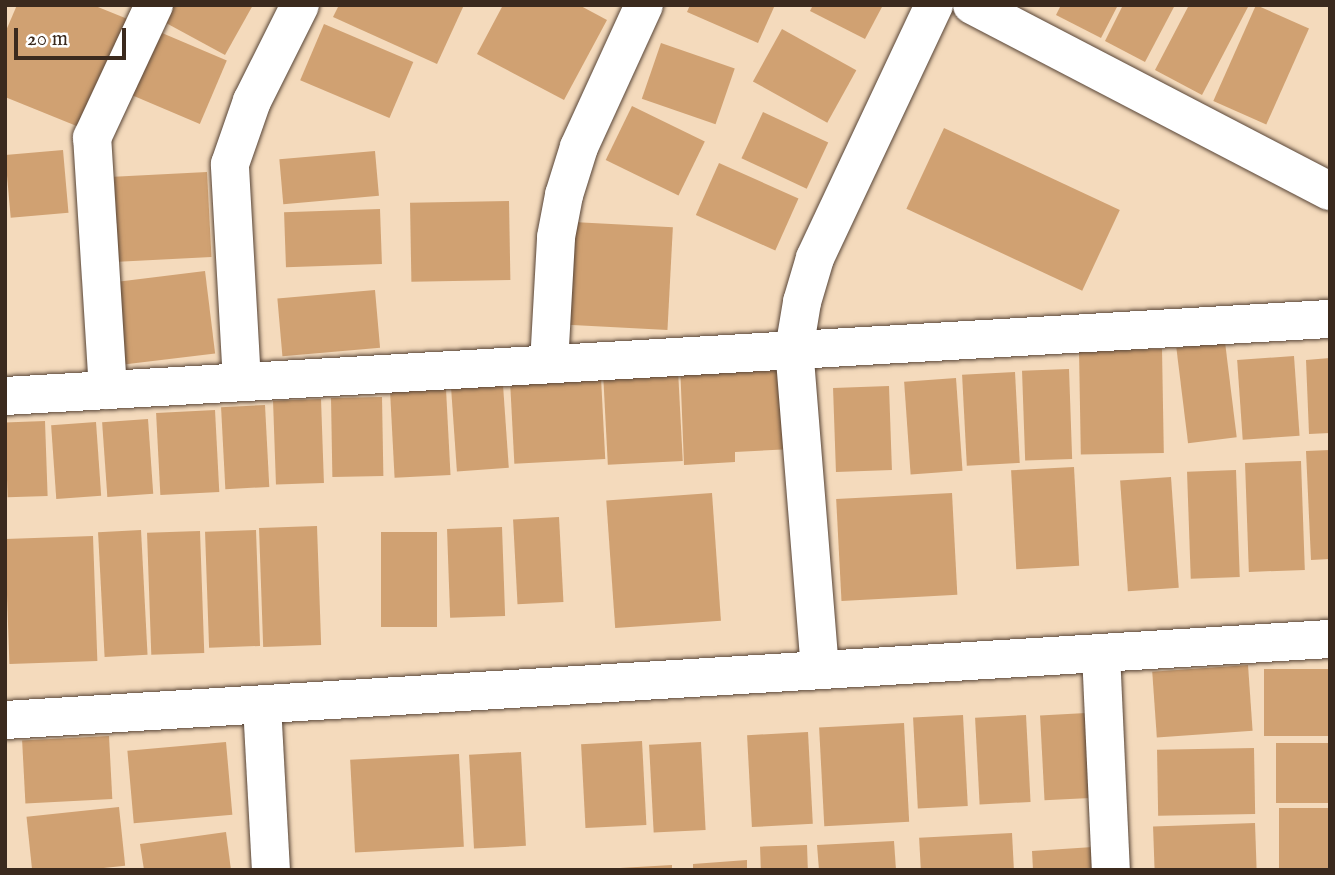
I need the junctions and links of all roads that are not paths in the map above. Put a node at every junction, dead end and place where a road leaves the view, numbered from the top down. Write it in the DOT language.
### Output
graph roads {
  1 [pos="154,5"];
  2 [pos="300,5"];
  3 [pos="644,5"];
  4 [pos="934,5"];
  5 [pos="972,5"];
  6 [pos="1330,191"];
  7 [pos="1330,319"];
  8 [pos="794,350"];
  9 [pos="549,365"];
  10 [pos="242,382"];
  11 [pos="108,390"];
  12 [pos="5,396"];
  13 [pos="1330,639"];
  14 [pos="1101,653"];
  15 [pos="820,670"];
  16 [pos="262,705"];
  17 [pos="5,720"];
  18 [pos="271,870"];
  19 [pos="1111,870"];
  1 -- 11 [label="street"];
  2 -- 10 [label="street"];
  3 -- 9 [label="street"];
  4 -- 8 [label="street"];
  5 -- 6 [label="street"];
  7 -- 8 [label="street"];
  8 -- 9 [label="street"];
  8 -- 15 [label="street"];
  9 -- 10 [label="street"];
  10 -- 11 [label="street"];
  11 -- 12 [label="street"];
  13 -- 14 [label="street"];
  14 -- 15 [label="street"];
  14 -- 19 [label="street"];
  15 -- 16 [label="street"];
  16 -- 17 [label="street"];
  16 -- 18 [label="street"];
}
